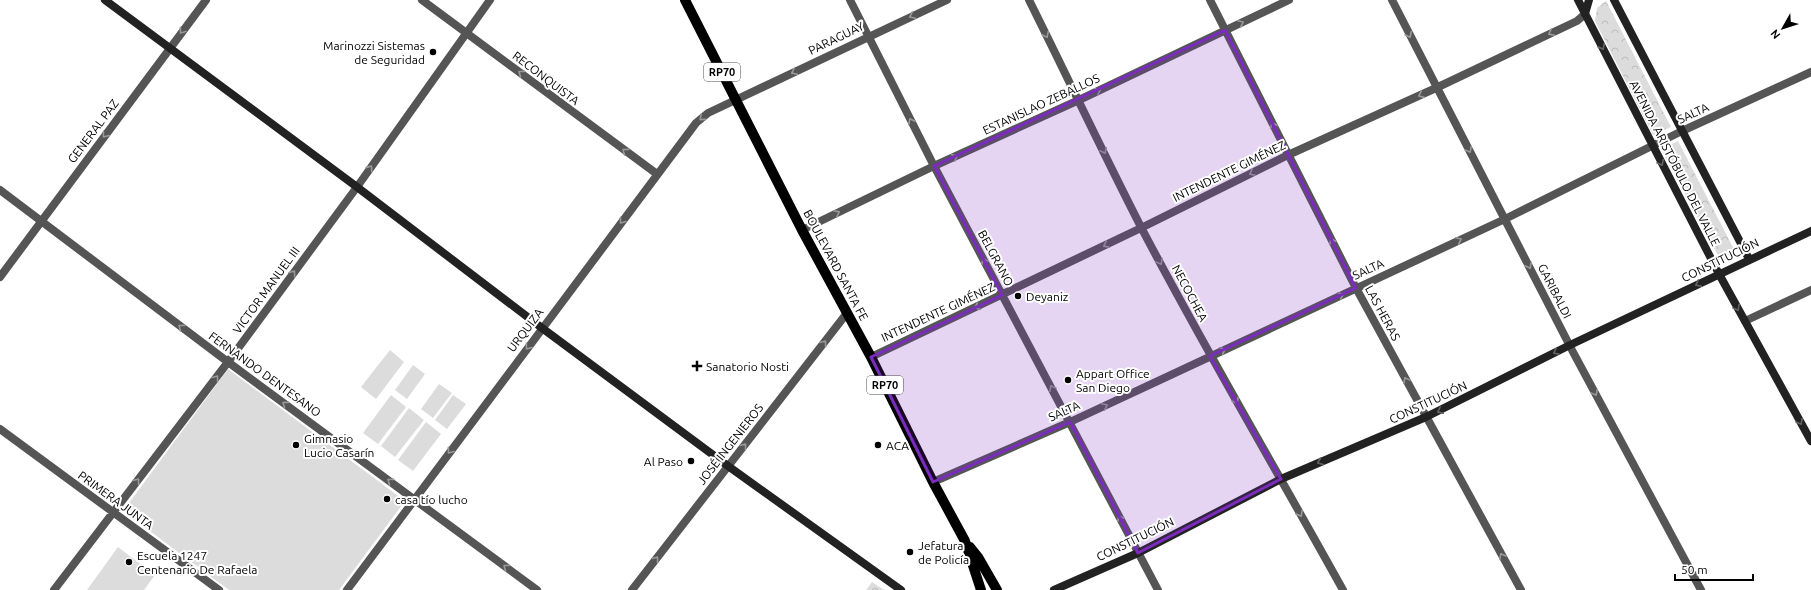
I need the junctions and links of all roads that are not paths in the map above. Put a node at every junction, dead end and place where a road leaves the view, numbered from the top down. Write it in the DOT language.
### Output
graph roads {
  1 [pos="105,0"];
  2 [pos="206,0"];
  3 [pos="422,0"];
  4 [pos="490,0"];
  5 [pos="685,0"];
  6 [pos="850,0"];
  7 [pos="947,0"];
  8 [pos="1029,0"];
  9 [pos="1210,0"];
  10 [pos="1289,0"];
  11 [pos="1392,0"];
  12 [pos="1578,0"];
  13 [pos="1589,0"];
  14 [pos="1614,0"];
  15 [pos="1585,14"];
  16 [pos="1225,30"];
  17 [pos="466,32"];
  18 [pos="869,36"];
  19 [pos="169,49"];
  20 [pos="1811,72"];
  21 [pos="1436,88"];
  22 [pos="736,100"];
  23 [pos="1079,100"];
  24 [pos="1682,131"];
  25 [pos="1652,146"];
  26 [pos="1288,155"];
  27 [pos="934,166"];
  28 [pos="656,174"];
  29 [pos="357,187"];
  30 [pos="0,190"];
  31 [pos="1505,218"];
  32 [pos="41,221"];
  33 [pos="1142,228"];
  34 [pos="802,230"];
  35 [pos="1811,231"];
  36 [pos="1749,259"];
  37 [pos="1718,274"];
  38 [pos="0,277"];
  39 [pos="1356,288"];
  40 [pos="1811,290"];
  41 [pos="1002,295"];
  42 [pos="848,313"];
  43 [pos="1745,321"];
  44 [pos="542,328"];
  45 [pos="1570,345"];
  46 [pos="1210,356"];
  47 [pos="871,357"];
  48 [pos="228,362"];
  49 [pos="1426,418"];
  50 [pos="1070,422"];
  51 [pos="0,429"];
  52 [pos="1811,441"];
  53 [pos="728,466"];
  54 [pos="1281,479"];
  55 [pos="933,482"];
  56 [pos="414,499"];
  57 [pos="113,512"];
  58 [pos="965,541"];
  59 [pos="1138,553"];
  60 [pos="54,590"];
  61 [pos="219,590"];
  62 [pos="347,590"];
  63 [pos="537,590"];
  64 [pos="632,590"];
  65 [pos="901,590"];
  66 [pos="981,590"];
  67 [pos="997,590"];
  68 [pos="1054,590"];
  69 [pos="1158,590"];
  70 [pos="1343,590"];
  71 [pos="1521,590"];
  72 [pos="1701,590"];
  1 -- 19 [label="street"];
  2 -- 19 [label="street, GENERAL PAZ, one-way"];
  3 -- 17 [label="street, RECONQUISTA"];
  4 -- 17 [label="street, VICTOR MANUEL III"];
  5 -- 22 [label="main road, BOULEVARD SANTA FE / RP70"];
  6 -- 18 [label="street, BELGRANO"];
  7 -- 18 [label="street, PARAGUAY, one-way"];
  8 -- 23 [label="street, NECOCHEA, one-way"];
  9 -- 16 [label="street, LAS HERAS"];
  16 -- 10 [label="street, ESTANISLAO ZEBALLOS, one-way"];
  11 -- 21 [label="street, GARIBALDI, one-way"];
  12 -- 15 [label="street, AVENIDA ARISTÓBULO DEL VALLE"];
  13 -- 15 [label="street"];
  14 -- 24 [label="street, AVENIDA ARISTÓBULO DEL VALLE"];
  15 -- 21 [label="street, INTENDENTE GIMÉNEZ, one-way"];
  15 -- 25 [label="street, AVENIDA ARISTÓBULO DEL VALLE, one-way"];
  23 -- 16 [label="street, ESTANISLAO ZEBALLOS, one-way"];
  26 -- 16 [label="street, LAS HERAS, one-way"];
  28 -- 17 [label="street, RECONQUISTA, one-way"];
  29 -- 17 [label="street, VICTOR MANUEL III, one-way"];
  18 -- 22 [label="street, PARAGUAY, one-way"];
  27 -- 18 [label="street, BELGRANO, one-way"];
  19 -- 29 [label="street"];
  19 -- 32 [label="street, GENERAL PAZ, one-way"];
  20 -- 24 [label="street, SALTA"];
  21 -- 26 [label="street, INTENDENTE GIMÉNEZ, one-way"];
  21 -- 31 [label="street, GARIBALDI, one-way"];
  22 -- 28 [label="street, URQUIZA, one-way"];
  22 -- 34 [label="main road, BOULEVARD SANTA FE / RP70"];
  27 -- 23 [label="street, ESTANISLAO ZEBALLOS, one-way"];
  23 -- 33 [label="street, NECOCHEA, one-way"];
  24 -- 25 [label="street, SALTA"];
  24 -- 36 [label="street, AVENIDA ARISTÓBULO DEL VALLE"];
  25 -- 31 [label="street, SALTA"];
  25 -- 37 [label="street, AVENIDA ARISTÓBULO DEL VALLE, one-way"];
  26 -- 33 [label="street, INTENDENTE GIMÉNEZ, one-way"];
  39 -- 26 [label="street, LAS HERAS, one-way"];
  34 -- 27 [label="street, ESTANISLAO ZEBALLOS, one-way"];
  41 -- 27 [label="street, BELGRANO, one-way"];
  28 -- 44 [label="street, URQUIZA, one-way"];
  29 -- 44 [label="street"];
  48 -- 29 [label="street, VICTOR MANUEL III, one-way"];
  30 -- 32 [label="street, FERNANDO DENTESANO"];
  39 -- 31 [label="street, SALTA, one-way"];
  31 -- 45 [label="street, GARIBALDI, one-way"];
  32 -- 38 [label="street, GENERAL PAZ"];
  48 -- 32 [label="street, FERNANDO DENTESANO, one-way"];
  33 -- 41 [label="street, INTENDENTE GIMÉNEZ, one-way"];
  33 -- 46 [label="street, NECOCHEA, one-way"];
  34 -- 42 [label="main road, BOULEVARD SANTA FE / RP70"];
  35 -- 36 [label="street, CONSTITUCIÓN"];
  36 -- 37 [label="street, CONSTITUCIÓN"];
  37 -- 43 [label="street, AVENIDA ARISTÓBULO DEL VALLE, one-way"];
  37 -- 45 [label="street, CONSTITUCIÓN, one-way"];
  46 -- 39 [label="street, SALTA, one-way"];
  49 -- 39 [label="street, LAS HERAS, one-way"];
  40 -- 43 [label="street"];
  41 -- 47 [label="street, INTENDENTE GIMÉNEZ, one-way"];
  50 -- 41 [label="street, BELGRANO, one-way"];
  42 -- 47 [label="main road, BOULEVARD SANTA FE / RP70"];
  53 -- 42 [label="street, JOSÉ INGENIEROS, one-way"];
  43 -- 52 [label="street, AVENIDA ARISTÓBULO DEL VALLE, one-way"];
  44 -- 53 [label="street"];
  44 -- 56 [label="street, URQUIZA, one-way"];
  45 -- 49 [label="street, CONSTITUCIÓN, one-way"];
  45 -- 72 [label="street, GARIBALDI, one-way"];
  50 -- 46 [label="street, SALTA, one-way"];
  46 -- 54 [label="street, NECOCHEA, one-way"];
  47 -- 55 [label="main road, BOULEVARD SANTA FE / RP70"];
  56 -- 48 [label="street, FERNANDO DENTESANO, one-way"];
  57 -- 48 [label="street, VICTOR MANUEL III, one-way"];
  49 -- 54 [label="street, CONSTITUCIÓN, one-way"];
  71 -- 49 [label="street, LAS HERAS, one-way"];
  50 -- 55 [label="street, SALTA"];
  59 -- 50 [label="street, BELGRANO, one-way"];
  51 -- 57 [label="street, PRIMERA JUNTA"];
  64 -- 53 [label="street, JOSÉ INGENIEROS, one-way"];
  53 -- 65 [label="street"];
  54 -- 59 [label="street, CONSTITUCIÓN"];
  54 -- 70 [label="street, NECOCHEA, one-way"];
  55 -- 58 [label="main road, BOULEVARD SANTA FE / RP70"];
  56 -- 62 [label="street, URQUIZA"];
  63 -- 56 [label="street, FERNANDO DENTESANO, one-way"];
  57 -- 60 [label="street, VICTOR MANUEL III"];
  57 -- 61 [label="street, PRIMERA JUNTA"];
  58 -- 66 [label="main road, BOULEVARD SANTA FE / RP70"];
  58 -- 67 [label="main road, BOULEVARD SANTA FE / RP70"];
  59 -- 68 [label="street, CONSTITUCIÓN"];
  59 -- 69 [label="street, BELGRANO"];
}
